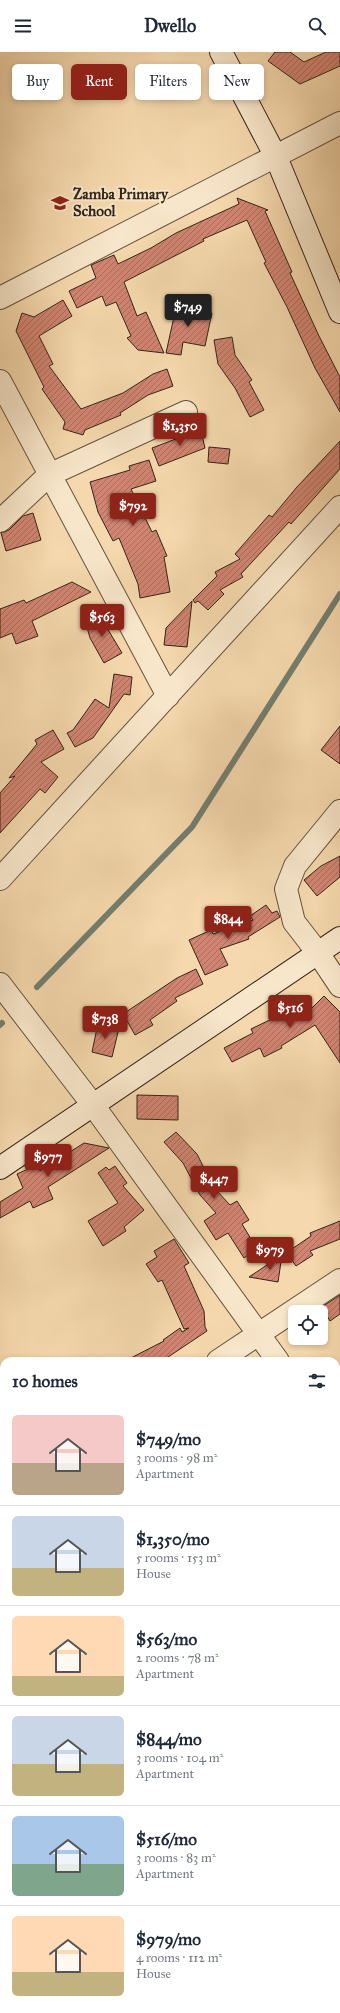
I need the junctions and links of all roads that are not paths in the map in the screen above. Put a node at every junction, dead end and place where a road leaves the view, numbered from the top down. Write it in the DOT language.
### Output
graph roads {
  1 [pos="221,52"];
  2 [pos="340,123"];
  3 [pos="276,157"];
  4 [pos="0,298"];
  5 [pos="340,312"];
  6 [pos="0,381"];
  7 [pos="186,412"];
  8 [pos="49,475"];
  9 [pos="340,507"];
  10 [pos="0,521"];
  11 [pos="168,696"];
  12 [pos="340,811"];
  13 [pos="0,879"];
  14 [pos="340,938"];
  15 [pos="318,953"];
  16 [pos="0,984"];
  17 [pos="340,986"];
  18 [pos="93,1105"];
  19 [pos="0,1168"];
  20 [pos="340,1280"];
  21 [pos="259,1334"];
  22 [pos="224,1357"];
  23 [pos="275,1357"];
  1 -- 3 [label="street"];
  2 -- 3 [label="street"];
  3 -- 4 [label="street"];
  3 -- 5 [label="street"];
  6 -- 8 [label="street"];
  7 -- 8 [label="street"];
  8 -- 10 [label="street"];
  8 -- 11 [label="street"];
  9 -- 11 [label="street"];
  11 -- 13 [label="street"];
  12 -- 15 [label="street"];
  14 -- 15 [label="street"];
  15 -- 17 [label="street"];
  15 -- 18 [label="street"];
  16 -- 18 [label="street"];
  18 -- 19 [label="street"];
  18 -- 21 [label="street"];
  20 -- 21 [label="street"];
  21 -- 22 [label="street"];
  21 -- 23 [label="street"];
}
